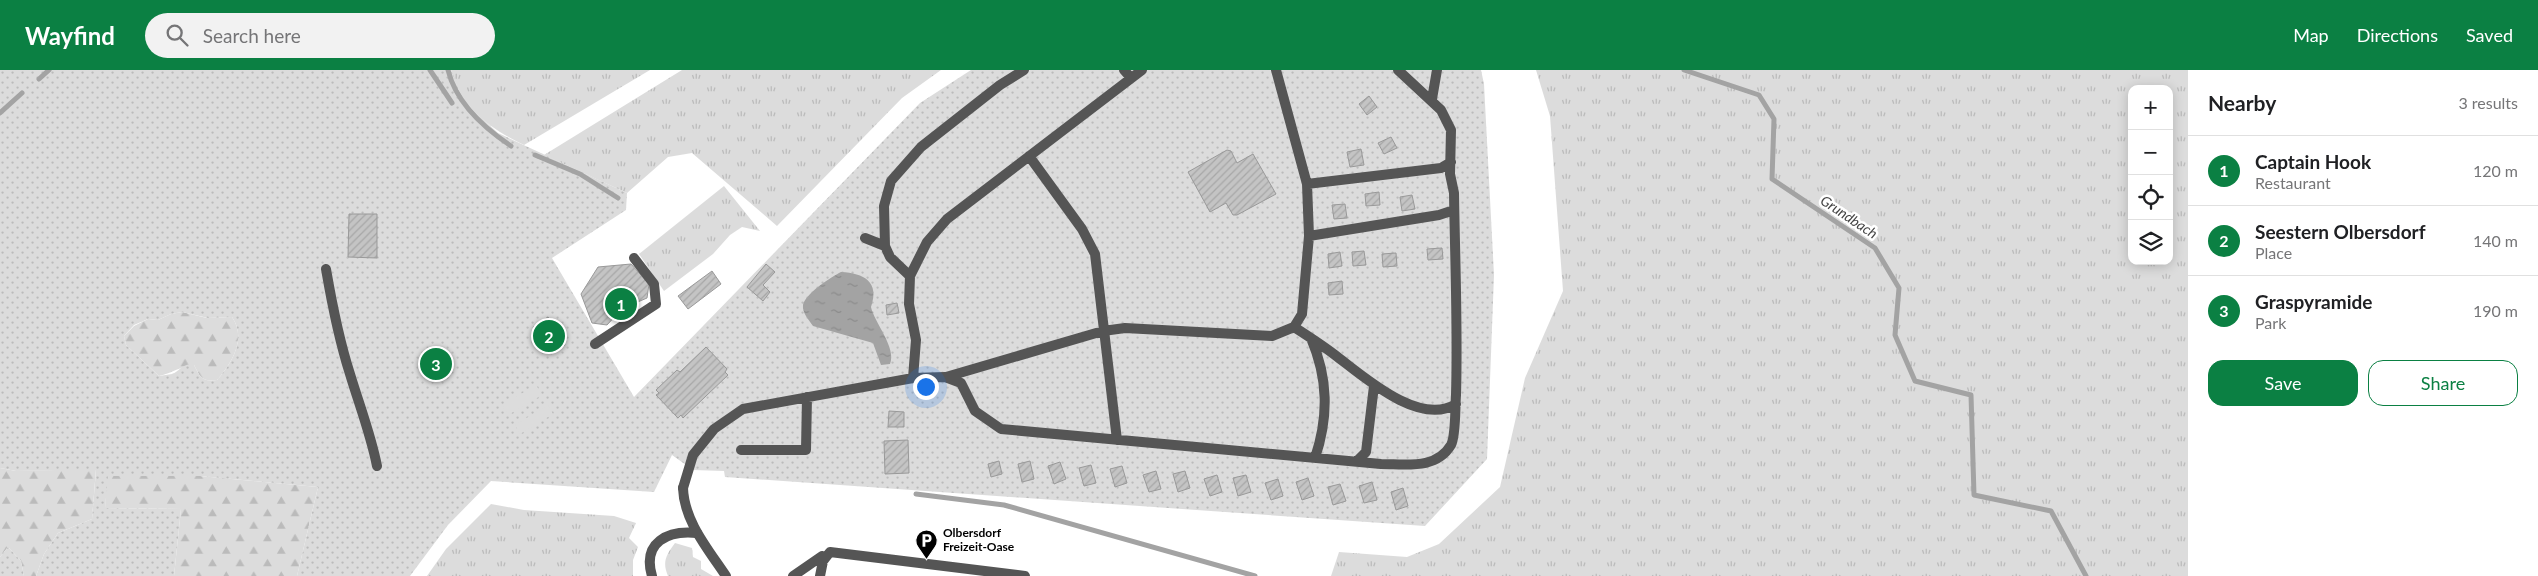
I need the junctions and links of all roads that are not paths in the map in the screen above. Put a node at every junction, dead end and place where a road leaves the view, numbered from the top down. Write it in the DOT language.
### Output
graph roads {
  1 [pos="1024,70"];
  2 [pos="1124,70"];
  3 [pos="1142,70"];
  4 [pos="1276,70"];
  5 [pos="1398,70"];
  6 [pos="1437,70"];
  7 [pos="1131,78"];
  8 [pos="1432,99"];
  9 [pos="1029,156"];
  10 [pos="1451,162"];
  11 [pos="1307,184"];
  12 [pos="1454,210"];
  13 [pos="1309,236"];
  14 [pos="865,238"];
  15 [pos="885,246"];
  16 [pos="634,258"];
  17 [pos="326,269"];
  18 [pos="910,276"];
  19 [pos="1294,327"];
  20 [pos="1103,331"];
  21 [pos="1311,338"];
  22 [pos="595,344"];
  23 [pos="945,377"];
  24 [pos="913,378"];
  25 [pos="1374,386"];
  26 [pos="807,397"];
  27 [pos="1456,404"];
  28 [pos="1117,440"];
  29 [pos="741,450"];
  30 [pos="1315,458"];
  31 [pos="1357,461"];
  32 [pos="377,466"];
  33 [pos="698,532"];
  34 [pos="822,556"];
  35 [pos="652,576"];
  36 [pos="726,576"];
  37 [pos="793,576"];
  38 [pos="820,576"];
  39 [pos="1025,576"];
  1 -- 15 [label="street"];
  2 -- 7 [label="street"];
  3 -- 7 [label="street"];
  4 -- 11 [label="street"];
  5 -- 8 [label="street"];
  6 -- 8 [label="street"];
  7 -- 9 [label="street"];
  8 -- 10 [label="street"];
  9 -- 18 [label="street"];
  9 -- 20 [label="street"];
  10 -- 11 [label="street"];
  10 -- 12 [label="street"];
  11 -- 13 [label="street"];
  12 -- 13 [label="street"];
  12 -- 27 [label="street"];
  13 -- 19 [label="street"];
  14 -- 15 [label="street"];
  15 -- 18 [label="street"];
  16 -- 22 [label="street"];
  17 -- 32 [label="street"];
  18 -- 24 [label="street"];
  19 -- 20 [label="street"];
  19 -- 21 [label="street"];
  20 -- 23 [label="street"];
  20 -- 28 [label="street"];
  21 -- 25 [label="street"];
  21 -- 30 [label="street"];
  23 -- 24 [label="street"];
  23 -- 28 [label="street"];
  24 -- 26 [label="street"];
  25 -- 27 [label="street"];
  25 -- 31 [label="street"];
  26 -- 29 [label="street"];
  26 -- 33 [label="street"];
  27 -- 31 [label="street"];
  28 -- 30 [label="street"];
  30 -- 31 [label="street"];
  33 -- 35 [label="street"];
  33 -- 36 [label="street"];
  34 -- 37 [label="street"];
  38 -- 39 [label="street"];
}
